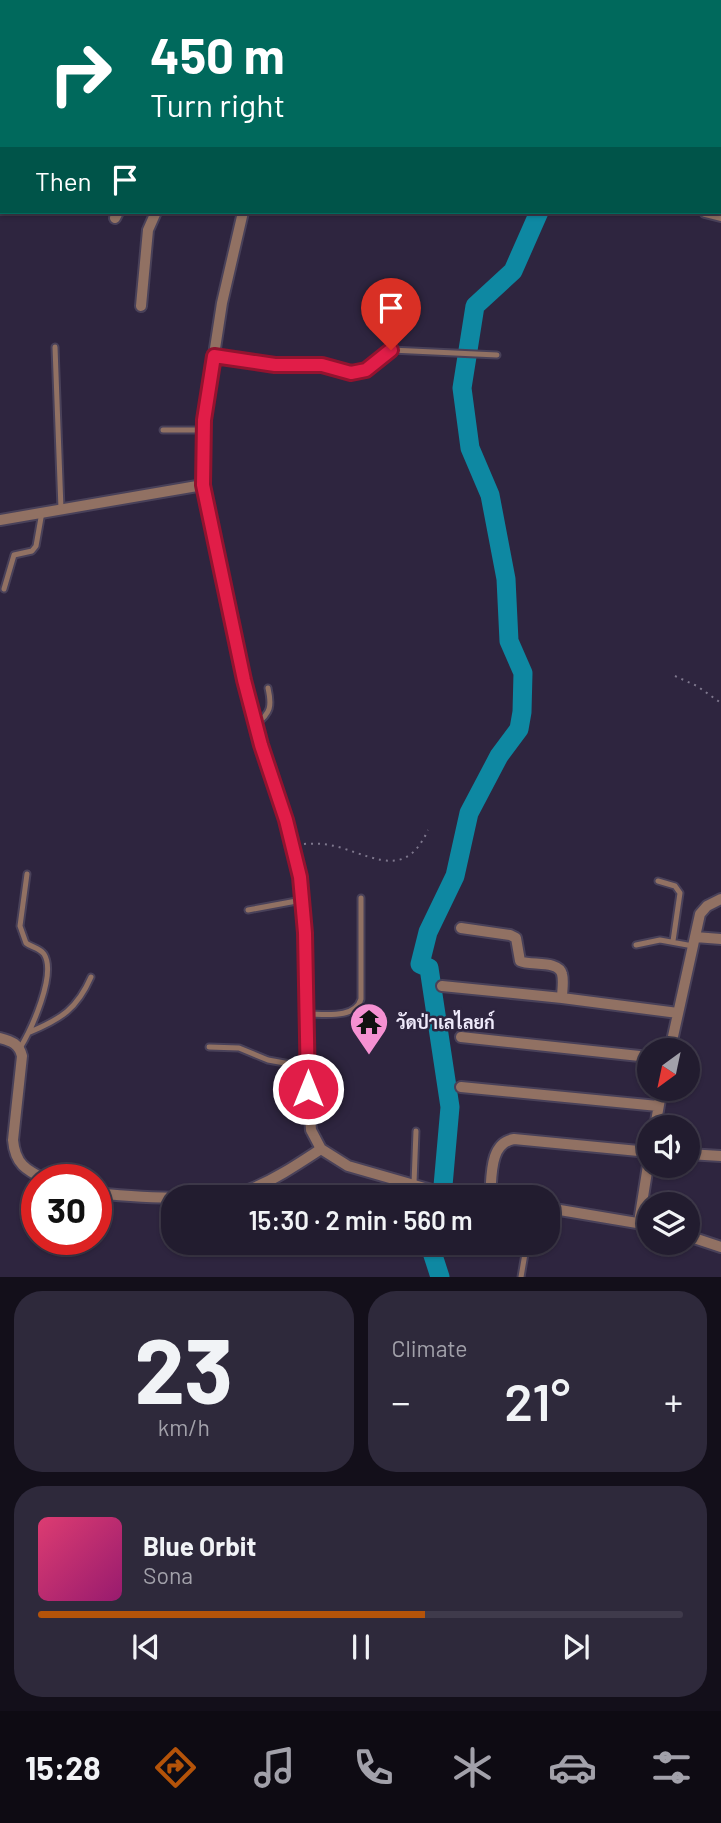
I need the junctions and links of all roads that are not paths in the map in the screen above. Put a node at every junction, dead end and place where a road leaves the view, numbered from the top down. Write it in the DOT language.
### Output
graph roads {
  1 [pos="155,214"];
  2 [pos="243,214"];
  3 [pos="141,306"];
  4 [pos="55,347"];
  5 [pos="496,355"];
  6 [pos="214,356"];
  7 [pos="163,430"];
  8 [pos="204,430"];
  9 [pos="203,485"];
  10 [pos="61,509"];
  11 [pos="42,512"];
  12 [pos="0,520"];
  13 [pos="4,589"];
  14 [pos="268,688"];
  15 [pos="256,724"];
  16 [pos="27,874"];
  17 [pos="658,881"];
  18 [pos="361,898"];
  19 [pos="721,899"];
  20 [pos="302,900"];
  21 [pos="248,910"];
  22 [pos="461,928"];
  23 [pos="721,939"];
  24 [pos="673,941"];
  25 [pos="694,941"];
  26 [pos="636,945"];
  27 [pos="91,976"];
  28 [pos="442,986"];
  29 [pos="562,998"];
  30 [pos="678,1013"];
  31 [pos="307,1014"];
  32 [pos="30,1032"];
  33 [pos="461,1037"];
  34 [pos="0,1038"];
  35 [pos="673,1038"];
  36 [pos="209,1047"];
  37 [pos="20,1048"];
  38 [pos="637,1056"];
  39 [pos="308,1068"];
  40 [pos="461,1087"];
  41 [pos="659,1101"];
  42 [pos="658,1106"];
  43 [pos="657,1115"];
  44 [pos="415,1130"];
  45 [pos="321,1149"];
  46 [pos="637,1151"];
  47 [pos="700,1155"];
  48 [pos="721,1156"];
  49 [pos="22,1164"];
  50 [pos="414,1185"];
  51 [pos="492,1185"];
  52 [pos="112,1195"];
  53 [pos="560,1209"];
  54 [pos="637,1222"];
  55 [pos="700,1240"];
  56 [pos="721,1247"];
  57 [pos="525,1255"];
  58 [pos="521,1277"];
  1 -- 3 [label="street"];
  2 -- 6 [label="street"];
  4 -- 10 [label="lane"];
  5 -- 6 [label="lane"];
  6 -- 8 [label="street"];
  7 -- 8 [label="lane"];
  8 -- 9 [label="street"];
  9 -- 10 [label="street"];
  9 -- 15 [label="street"];
  10 -- 11 [label="street"];
  11 -- 12 [label="street"];
  11 -- 13 [label="lane"];
  14 -- 15 [label="lane"];
  15 -- 20 [label="street"];
  16 -- 32 [label="lane"];
  17 -- 24 [label="lane"];
  18 -- 31 [label="lane"];
  19 -- 25 [label="street"];
  20 -- 21 [label="lane"];
  20 -- 31 [label="street"];
  22 -- 29 [label="street"];
  23 -- 25 [label="street"];
  24 -- 25 [label="lane"];
  24 -- 26 [label="lane"];
  25 -- 30 [label="street"];
  27 -- 32 [label="lane"];
  28 -- 29 [label="street"];
  29 -- 30 [label="street"];
  30 -- 35 [label="street"];
  31 -- 39 [label="street"];
  32 -- 37 [label="lane"];
  33 -- 38 [label="street"];
  34 -- 37 [label="street"];
  36 -- 39 [label="lane"];
  37 -- 49 [label="street"];
  39 -- 45 [label="street"];
  40 -- 42 [label="street"];
  41 -- 42 [label="street"];
  42 -- 43 [label="street"];
  44 -- 50 [label="lane"];
  45 -- 50 [label="street"];
  45 -- 52 [label="street"];
  46 -- 51 [label="street"];
  47 -- 48 [label="street"];
  53 -- 54 [label="street"];
  55 -- 56 [label="street"];
  57 -- 58 [label="lane"];
}
